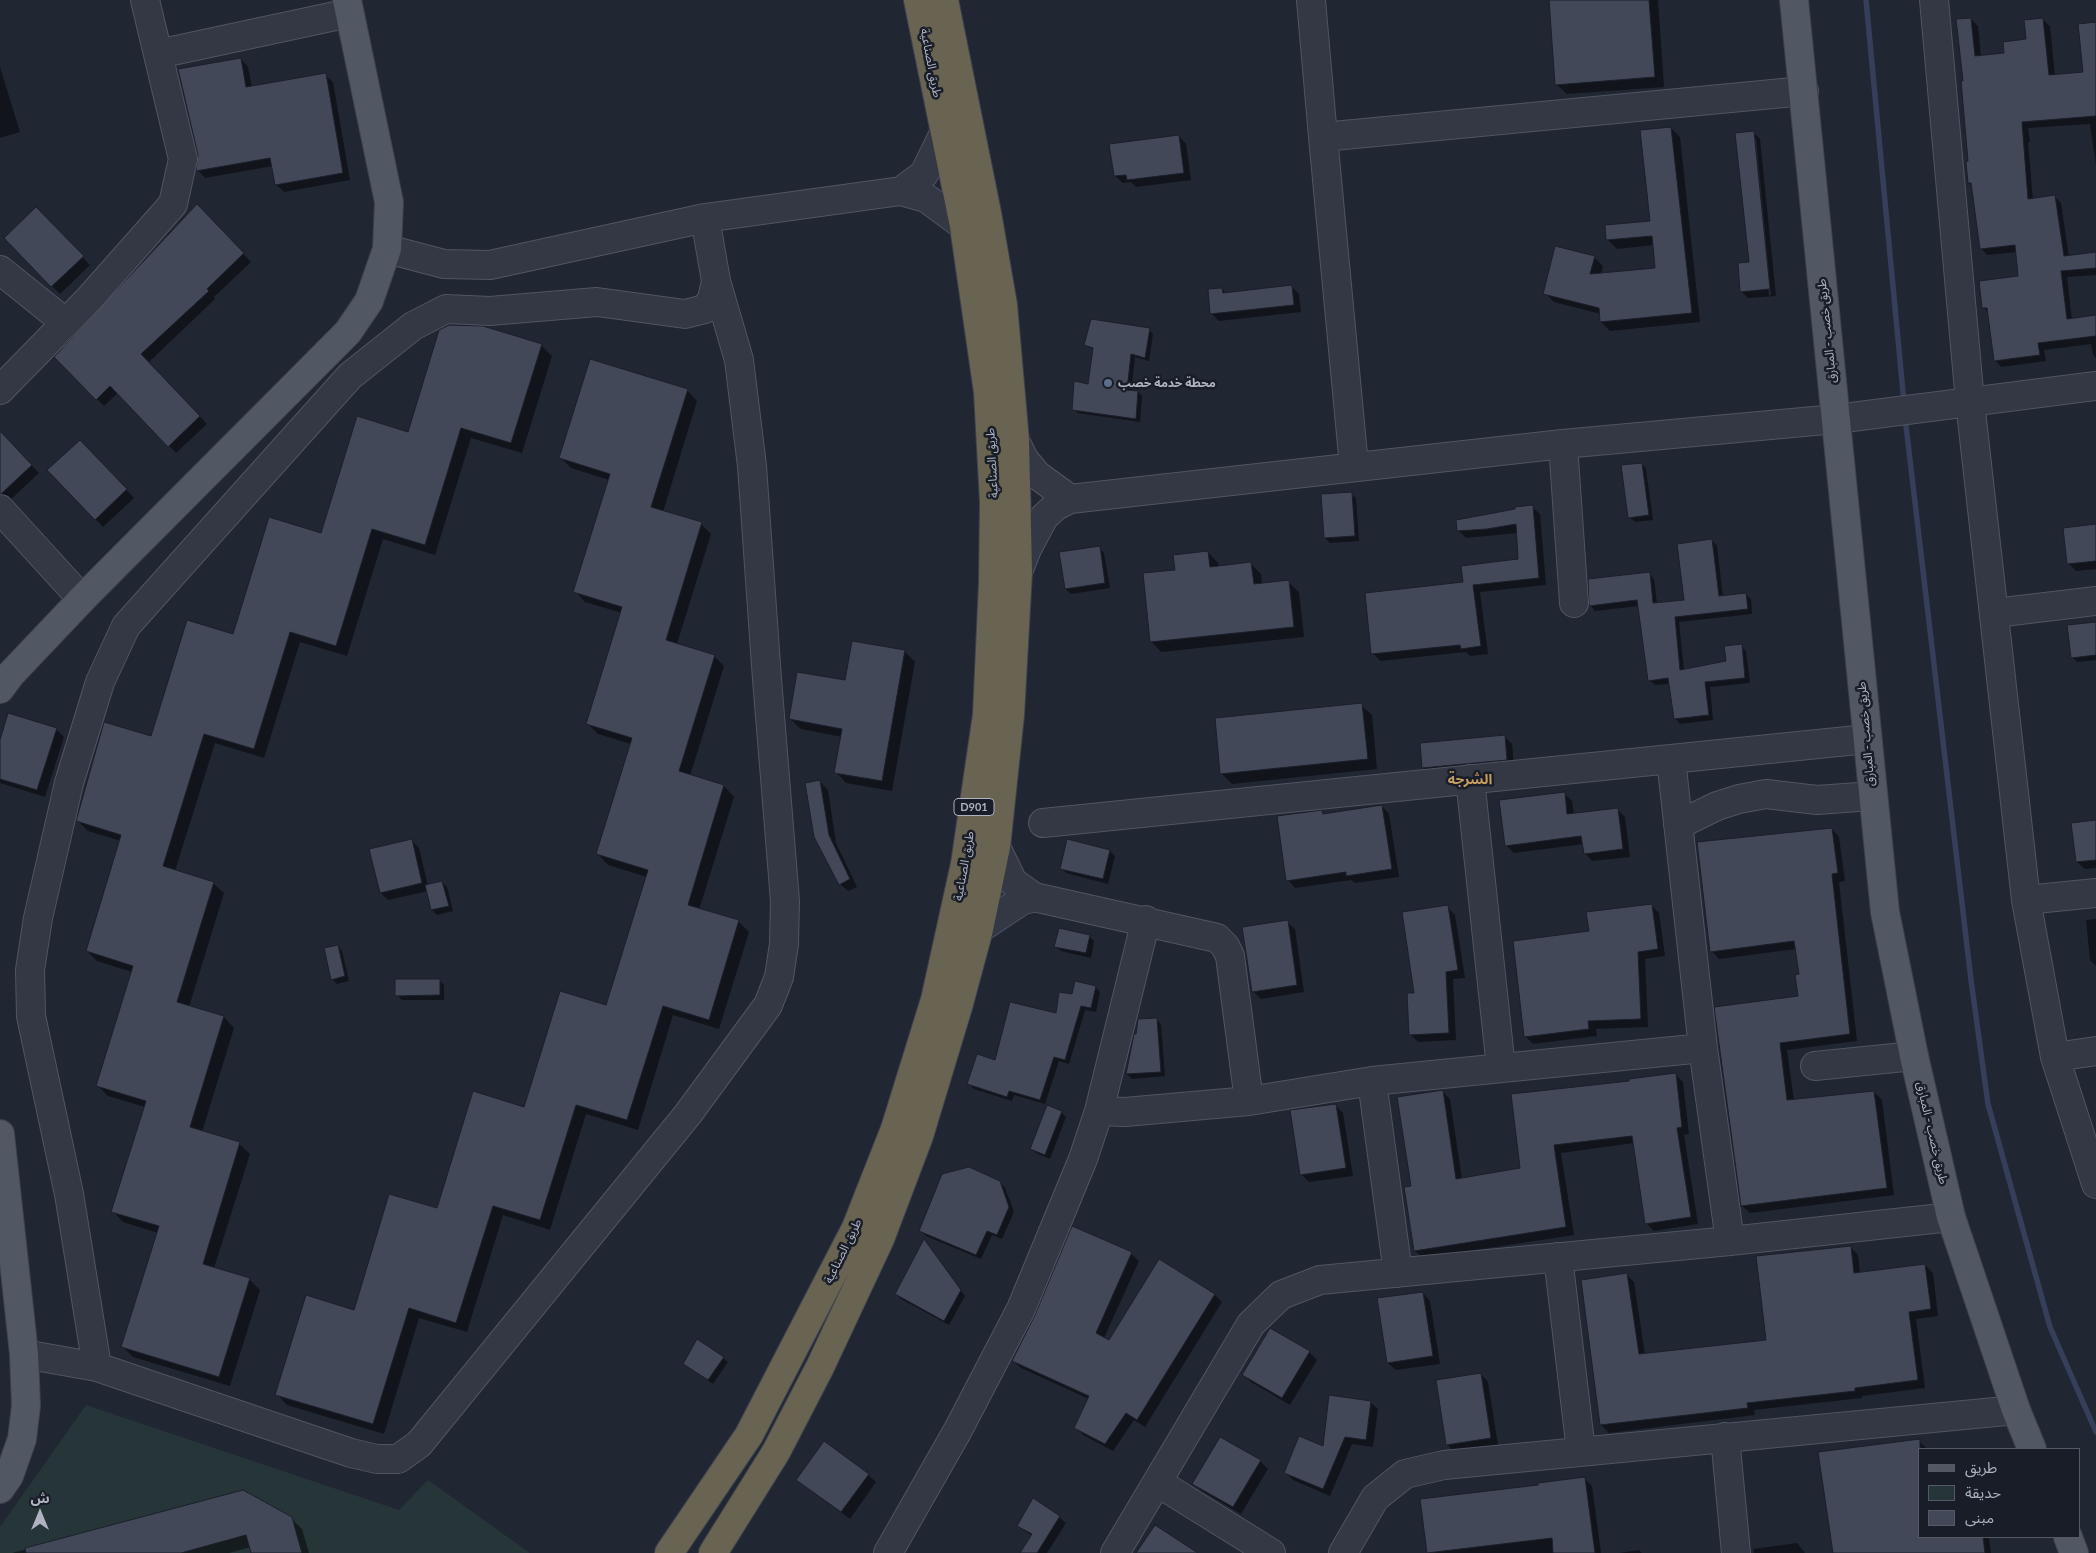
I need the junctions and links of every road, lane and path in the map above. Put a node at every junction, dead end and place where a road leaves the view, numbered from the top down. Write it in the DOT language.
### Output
graph roads {
  1 [pos="146,0"];
  2 [pos="918,0"];
  3 [pos="944,0"];
  4 [pos="1311,0"];
  5 [pos="1794,0"];
  6 [pos="1934,0"];
  7 [pos="348,6"];
  8 [pos="158,54"];
  9 [pos="1804,91"];
  10 [pos="945,131"];
  11 [pos="1324,137"];
  12 [pos="901,191"];
  13 [pos="705,218"];
  14 [pos="964,226"];
  15 [pos="387,249"];
  16 [pos="0,270"];
  17 [pos="716,281"];
  18 [pos="66,323"];
  19 [pos="2096,386"];
  20 [pos="0,390"];
  21 [pos="1959,403"];
  22 [pos="1848,417"];
  23 [pos="1015,441"];
  24 [pos="1562,444"];
  25 [pos="1354,466"];
  26 [pos="1070,499"];
  27 [pos="0,510"];
  28 [pos="1018,572"];
  29 [pos="82,599"];
  30 [pos="2096,601"];
  31 [pos="1574,603"];
  32 [pos="1995,613"];
  33 [pos="0,689"];
  34 [pos="1867,739"];
  35 [pos="1671,759"];
  36 [pos="1470,779"];
  37 [pos="1872,796"];
  38 [pos="1043,823"];
  39 [pos="1678,825"];
  40 [pos="996,847"];
  41 [pos="2096,893"];
  42 [pos="1034,897"];
  43 [pos="2026,900"];
  44 [pos="1146,920"];
  45 [pos="979,929"];
  46 [pos="1703,1048"];
  47 [pos="2096,1051"];
  48 [pos="1914,1056"];
  49 [pos="2055,1057"];
  50 [pos="1815,1066"];
  51 [pos="1501,1068"];
  52 [pos="1372,1080"];
  53 [pos="1249,1101"];
  54 [pos="1099,1111"];
  55 [pos="0,1134"];
  56 [pos="2096,1184"];
  57 [pos="3,1194"];
  58 [pos="1952,1217"];
  59 [pos="1730,1241"];
  60 [pos="1558,1258"];
  61 [pos="1398,1273"];
  62 [pos="24,1354"];
  63 [pos="97,1367"];
  64 [pos="2016,1410"];
  65 [pos="1725,1437"];
  66 [pos="2032,1448"];
  67 [pos="1581,1451"];
  68 [pos="1157,1482"];
  69 [pos="0,1489"];
  70 [pos="2068,1538"];
  71 [pos="890,1552"];
  72 [pos="668,1553"];
  73 [pos="713,1553"];
  74 [pos="1115,1553"];
  75 [pos="1271,1553"];
  76 [pos="1343,1553"];
  77 [pos="1736,1553"];
  78 [pos="2074,1553"];
  1 -- 8 [label="street"];
  2 -- 10 [label="highway, طريق الصناعية / D901"];
  3 -- 23 [label="highway, طريق الصناعية / D901"];
  4 -- 11 [label="street"];
  5 -- 9 [label="main road, طريق خصب - المبارق"];
  6 -- 21 [label="street"];
  7 -- 8 [label="street"];
  7 -- 15 [label="main road"];
  8 -- 18 [label="street"];
  9 -- 11 [label="street"];
  9 -- 22 [label="main road, طريق خصب - المبارق"];
  10 -- 12 [label="street"];
  10 -- 14 [label="highway, طريق الصناعية / D901"];
  11 -- 25 [label="street"];
  12 -- 13 [label="street"];
  12 -- 14 [label="street"];
  13 -- 15 [label="street"];
  13 -- 17 [label="street"];
  14 -- 72 [label="highway, طريق الصناعية / D901"];
  15 -- 29 [label="main road"];
  16 -- 18 [label="street"];
  17 -- 63 [label="street"];
  17 -- 63 [label="street"];
  18 -- 20 [label="street"];
  19 -- 21 [label="street"];
  21 -- 22 [label="street"];
  21 -- 32 [label="street"];
  22 -- 24 [label="street"];
  22 -- 34 [label="main road, طريق خصب - المبارق"];
  23 -- 26 [label="street"];
  23 -- 28 [label="highway, طريق الصناعية / D901"];
  24 -- 25 [label="street"];
  24 -- 31 [label="street"];
  25 -- 26 [label="street"];
  26 -- 28 [label="street"];
  27 -- 29 [label="street"];
  28 -- 40 [label="highway, طريق الصناعية / D901"];
  29 -- 33 [label="main road"];
  30 -- 32 [label="street"];
  32 -- 43 [label="street"];
  34 -- 35 [label="street"];
  34 -- 37 [label="main road, طريق خصب - المبارق"];
  35 -- 36 [label="street"];
  35 -- 39 [label="street"];
  36 -- 38 [label="street"];
  36 -- 51 [label="street"];
  37 -- 39 [label="street"];
  37 -- 48 [label="main road, طريق خصب - المبارق"];
  39 -- 46 [label="street"];
  40 -- 42 [label="street"];
  40 -- 45 [label="highway, طريق الصناعية / D901"];
  41 -- 43 [label="street"];
  42 -- 44 [label="street"];
  42 -- 45 [label="street"];
  43 -- 49 [label="street"];
  44 -- 53 [label="street"];
  44 -- 54 [label="street"];
  45 -- 73 [label="highway, طريق الصناعية / D901"];
  46 -- 51 [label="street"];
  46 -- 59 [label="street"];
  47 -- 49 [label="street"];
  48 -- 50 [label="street"];
  48 -- 58 [label="main road, طريق خصب - المبارق"];
  49 -- 56 [label="street"];
  51 -- 52 [label="street"];
  52 -- 53 [label="street"];
  52 -- 61 [label="street"];
  53 -- 54 [label="street"];
  54 -- 71 [label="street"];
  55 -- 57 [label="main road"];
  57 -- 62 [label="main road"];
  58 -- 59 [label="street"];
  58 -- 64 [label="main road, طريق خصب - المبارق"];
  59 -- 60 [label="street"];
  60 -- 61 [label="street"];
  60 -- 67 [label="street"];
  61 -- 68 [label="street"];
  62 -- 63 [label="street"];
  62 -- 69 [label="main road"];
  64 -- 65 [label="street"];
  64 -- 66 [label="main road, طريق خصب - المبارق"];
  65 -- 67 [label="street"];
  65 -- 77 [label="street"];
  67 -- 76 [label="street"];
  68 -- 74 [label="street"];
  68 -- 75 [label="street"];
  70 -- 78 [label="main road"];
}
